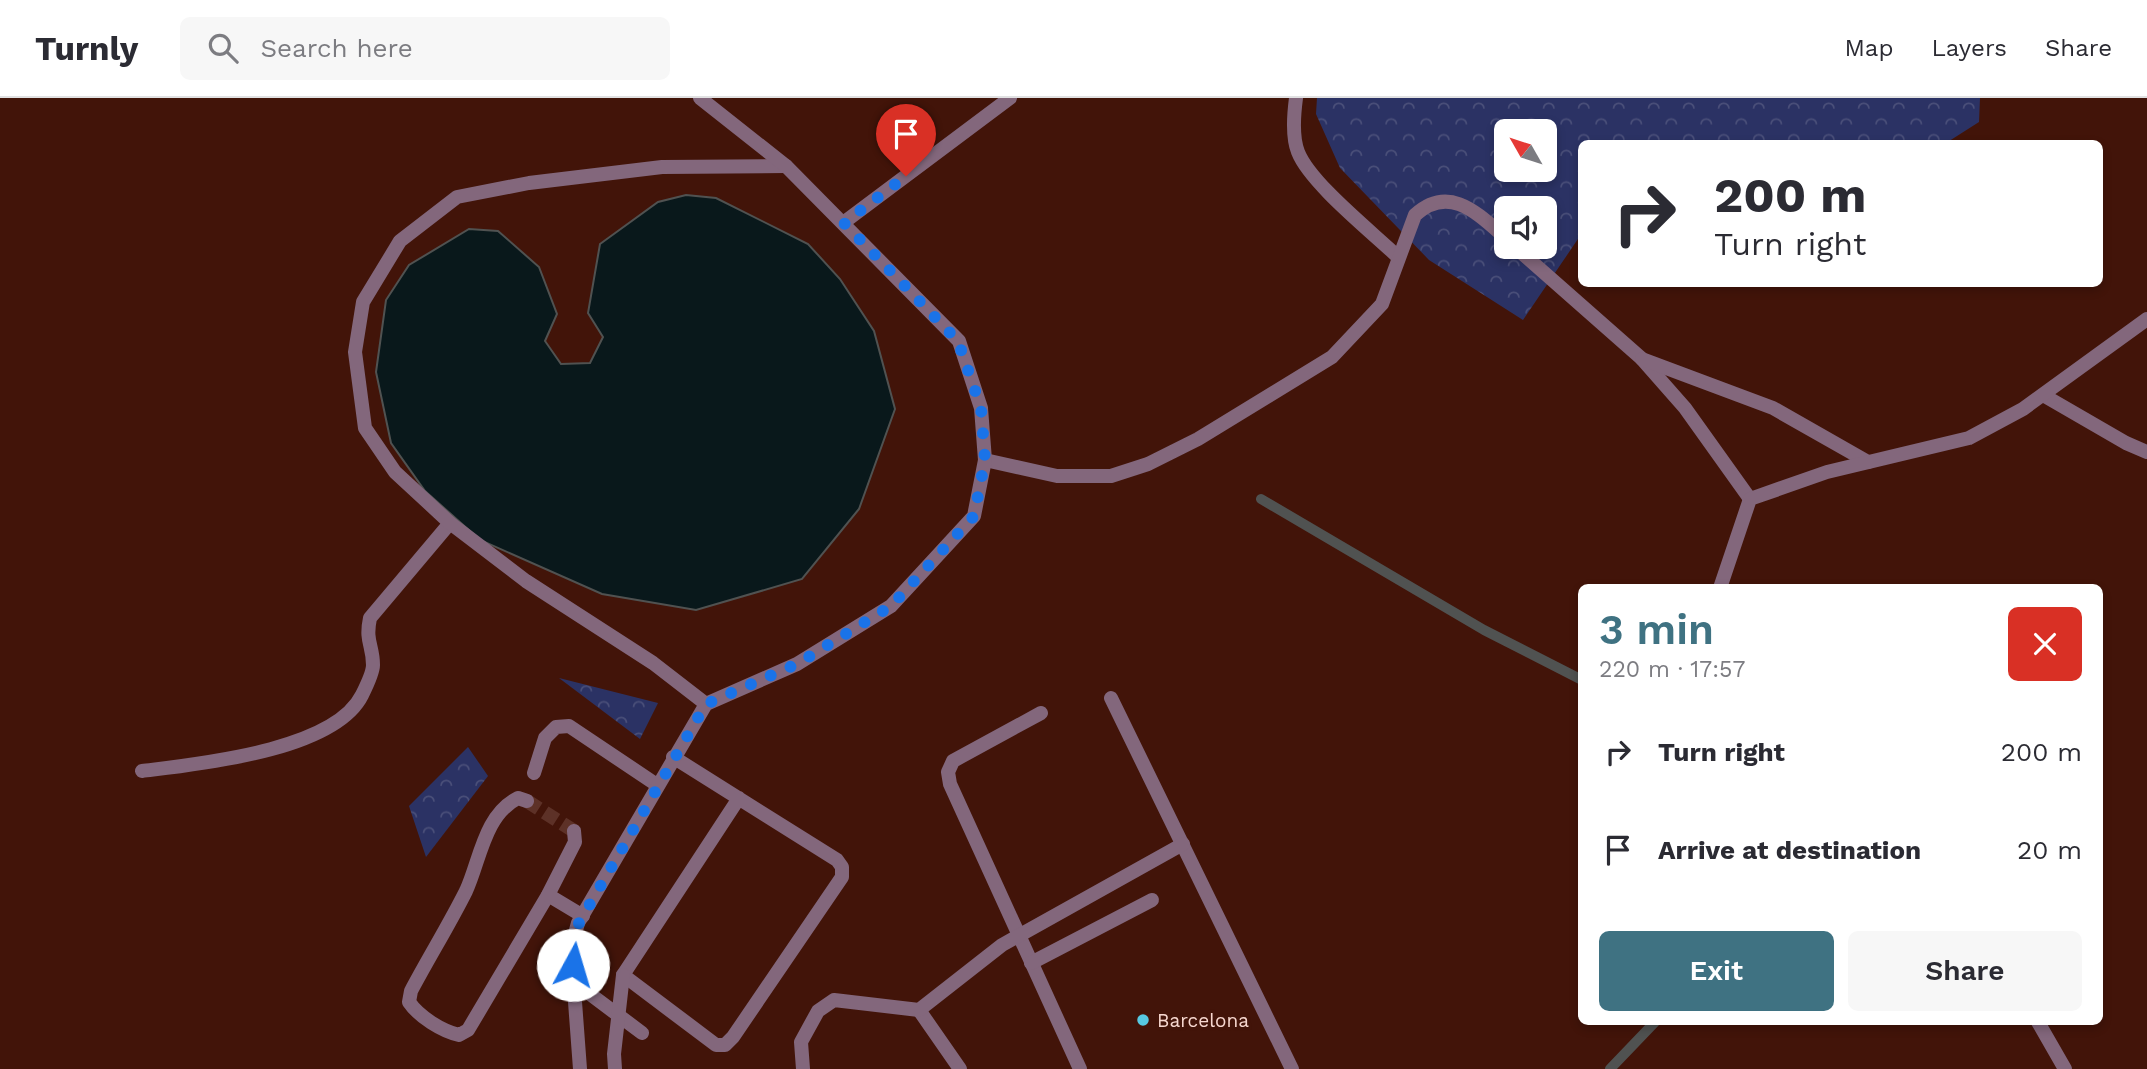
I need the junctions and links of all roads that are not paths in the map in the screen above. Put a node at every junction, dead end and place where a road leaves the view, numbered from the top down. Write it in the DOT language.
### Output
graph roads {
  1 [pos="699,98"];
  2 [pos="1010,98"];
  3 [pos="1296,98"];
  4 [pos="786,166"];
  5 [pos="844,223"];
  6 [pos="1494,228"];
  7 [pos="1398,257"];
  8 [pos="1529,259"];
  9 [pos="2147,320"];
  10 [pos="1641,358"];
  11 [pos="2043,395"];
  12 [pos="2147,452"];
  13 [pos="985,460"];
  14 [pos="1868,462"];
  15 [pos="1750,499"];
  16 [pos="450,523"];
  17 [pos="1721,584"];
  18 [pos="1111,698"];
  19 [pos="706,704"];
  20 [pos="1041,713"];
  21 [pos="673,757"];
  22 [pos="142,771"];
  23 [pos="534,773"];
  24 [pos="657,785"];
  25 [pos="739,798"];
  26 [pos="527,802"];
  27 [pos="574,831"];
  28 [pos="1183,844"];
  29 [pos="548,895"];
  30 [pos="1152,900"];
  31 [pos="583,916"];
  32 [pos="1019,935"];
  33 [pos="1031,963"];
  34 [pos="623,975"];
  35 [pos="574,982"];
  36 [pos="919,1010"];
  37 [pos="618,1016"];
  38 [pos="2040,1025"];
  39 [pos="642,1033"];
  40 [pos="580,1069"];
  41 [pos="615,1069"];
  42 [pos="803,1069"];
  43 [pos="960,1069"];
  44 [pos="1080,1069"];
  45 [pos="1292,1069"];
  46 [pos="2065,1069"];
  1 -- 4 [label="street"];
  2 -- 5 [label="street"];
  3 -- 7 [label="street"];
  4 -- 5 [label="street"];
  4 -- 16 [label="street"];
  5 -- 13 [label="street"];
  6 -- 7 [label="street"];
  7 -- 13 [label="street"];
  8 -- 10 [label="street"];
  9 -- 11 [label="street"];
  10 -- 14 [label="street"];
  10 -- 15 [label="street"];
  11 -- 12 [label="street"];
  11 -- 14 [label="street"];
  13 -- 19 [label="street"];
  14 -- 15 [label="street"];
  15 -- 17 [label="street"];
  16 -- 19 [label="street"];
  16 -- 22 [label="street"];
  18 -- 28 [label="street"];
  19 -- 21 [label="street"];
  20 -- 32 [label="street"];
  21 -- 24 [label="street"];
  21 -- 25 [label="street"];
  23 -- 24 [label="street"];
  24 -- 31 [label="street"];
  25 -- 34 [label="street"];
  25 -- 34 [label="street"];
  26 -- 29 [label="street"];
  27 -- 29 [label="street"];
  28 -- 32 [label="street"];
  28 -- 45 [label="street"];
  29 -- 31 [label="street"];
  30 -- 33 [label="street"];
  31 -- 35 [label="street"];
  32 -- 33 [label="street"];
  32 -- 36 [label="street"];
  33 -- 44 [label="street"];
  34 -- 37 [label="street"];
  35 -- 37 [label="street"];
  35 -- 40 [label="street"];
  36 -- 42 [label="street"];
  36 -- 43 [label="street"];
  37 -- 39 [label="street"];
  37 -- 41 [label="street"];
  38 -- 46 [label="street"];
}
